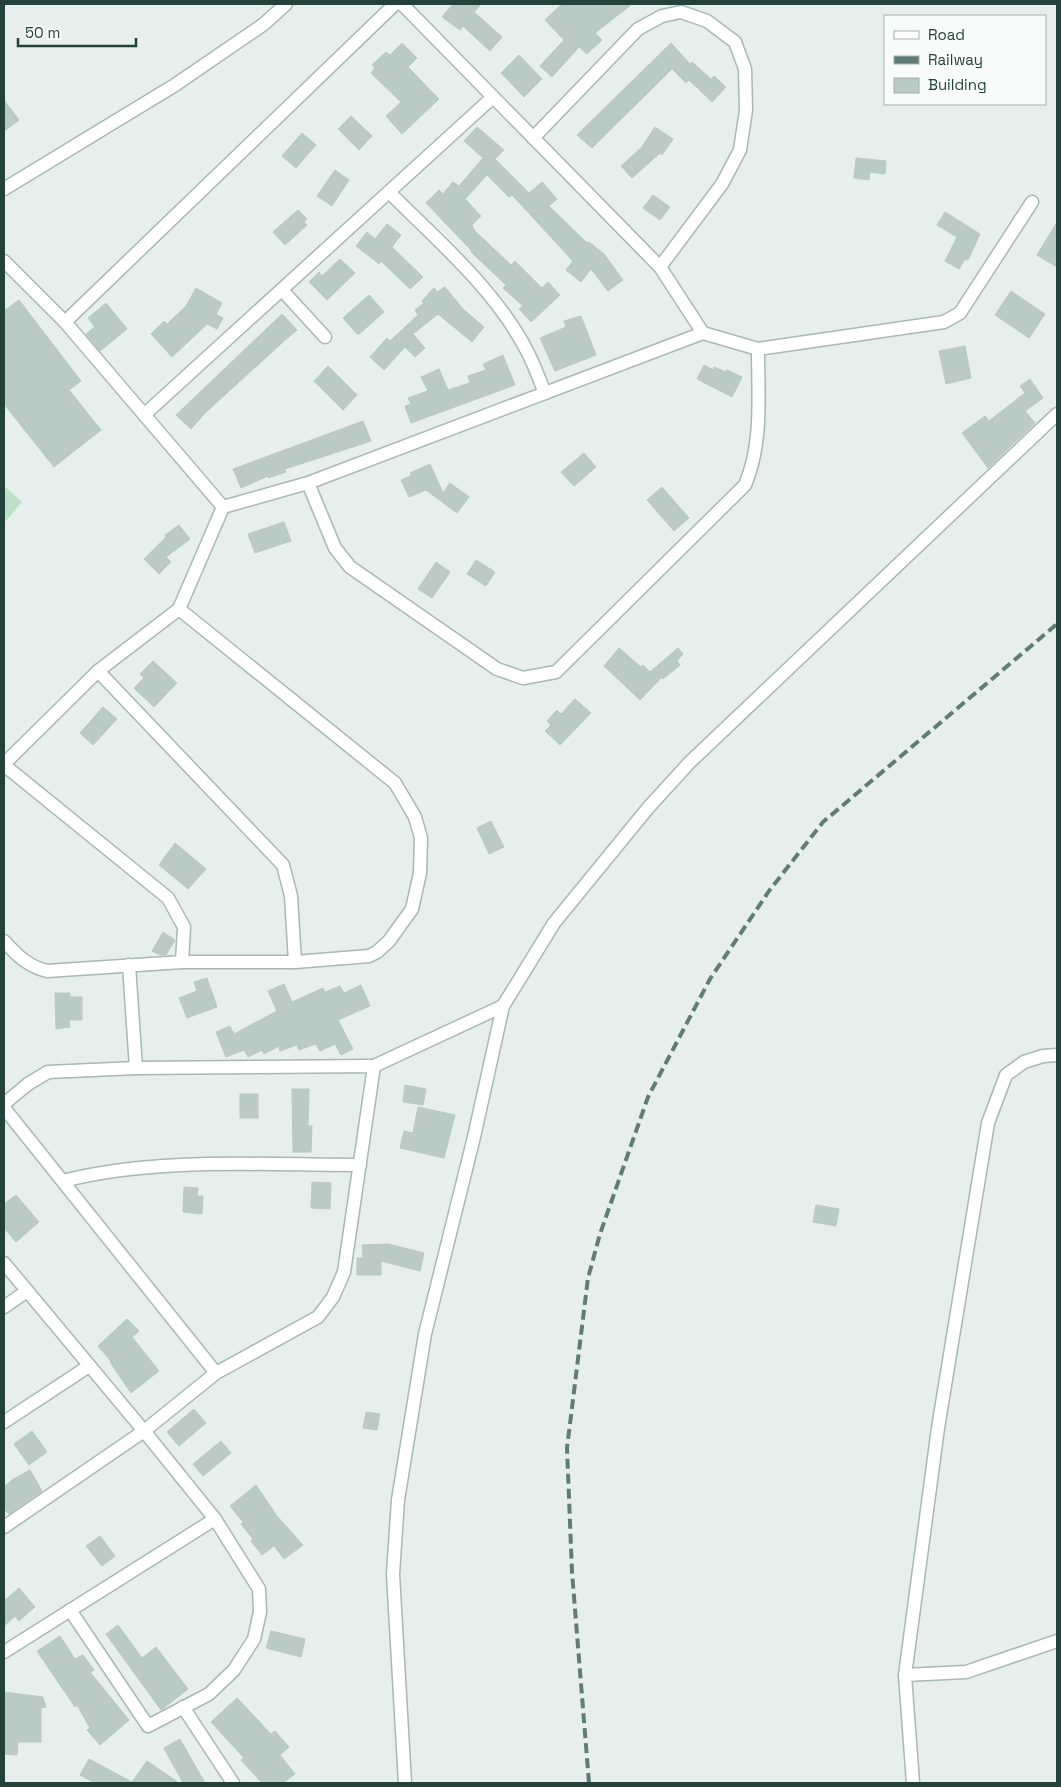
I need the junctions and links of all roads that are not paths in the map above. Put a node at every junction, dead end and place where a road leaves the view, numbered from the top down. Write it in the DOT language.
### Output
graph roads {
  1 [pos="286,4"];
  2 [pos="395,4"];
  3 [pos="402,4"];
  4 [pos="493,97"];
  5 [pos="533,138"];
  6 [pos="4,189"];
  7 [pos="389,192"];
  8 [pos="1032,202"];
  9 [pos="4,260"];
  10 [pos="660,268"];
  11 [pos="282,290"];
  12 [pos="65,322"];
  13 [pos="703,334"];
  14 [pos="325,337"];
  15 [pos="758,349"];
  16 [pos="545,393"];
  17 [pos="1057,414"];
  18 [pos="144,415"];
  19 [pos="308,483"];
  20 [pos="223,507"];
  21 [pos="179,609"];
  22 [pos="98,671"];
  23 [pos="4,765"];
  24 [pos="4,941"];
  25 [pos="182,962"];
  26 [pos="295,962"];
  27 [pos="129,965"];
  28 [pos="502,1006"];
  29 [pos="1057,1055"];
  30 [pos="374,1066"];
  31 [pos="136,1068"];
  32 [pos="4,1106"];
  33 [pos="360,1165"];
  34 [pos="62,1181"];
  35 [pos="4,1263"];
  36 [pos="27,1291"];
  37 [pos="4,1307"];
  38 [pos="89,1366"];
  39 [pos="216,1373"];
  40 [pos="4,1422"];
  41 [pos="144,1431"];
  42 [pos="214,1519"];
  43 [pos="4,1527"];
  44 [pos="70,1610"];
  45 [pos="1057,1641"];
  46 [pos="4,1652"];
  47 [pos="905,1676"];
  48 [pos="183,1707"];
  49 [pos="234,1783"];
  50 [pos="405,1783"];
  51 [pos="913,1783"];
  1 -- 6 [label="street"];
  2 -- 12 [label="street"];
  3 -- 4 [label="street"];
  4 -- 5 [label="street"];
  4 -- 7 [label="street"];
  5 -- 10 [label="street"];
  5 -- 10 [label="street"];
  7 -- 11 [label="street"];
  7 -- 16 [label="street"];
  8 -- 15 [label="street"];
  9 -- 12 [label="street"];
  10 -- 13 [label="street"];
  11 -- 14 [label="street"];
  11 -- 18 [label="street"];
  12 -- 18 [label="street"];
  13 -- 15 [label="street"];
  13 -- 16 [label="street"];
  15 -- 19 [label="street"];
  16 -- 19 [label="street"];
  17 -- 28 [label="street"];
  18 -- 20 [label="street"];
  19 -- 20 [label="street"];
  20 -- 21 [label="street"];
  21 -- 22 [label="street"];
  21 -- 26 [label="street"];
  22 -- 23 [label="street"];
  22 -- 26 [label="street"];
  23 -- 25 [label="street"];
  24 -- 27 [label="street"];
  25 -- 26 [label="street"];
  25 -- 27 [label="street"];
  27 -- 31 [label="street"];
  28 -- 30 [label="street"];
  28 -- 50 [label="street"];
  29 -- 47 [label="street"];
  30 -- 31 [label="street"];
  30 -- 33 [label="street"];
  31 -- 32 [label="street"];
  32 -- 34 [label="street"];
  33 -- 34 [label="street"];
  33 -- 39 [label="street"];
  34 -- 39 [label="street"];
  35 -- 36 [label="street"];
  36 -- 37 [label="street"];
  36 -- 38 [label="street"];
  38 -- 40 [label="street"];
  38 -- 41 [label="street"];
  39 -- 41 [label="street"];
  41 -- 42 [label="street"];
  41 -- 43 [label="street"];
  42 -- 44 [label="street"];
  42 -- 48 [label="street"];
  44 -- 46 [label="street"];
  44 -- 48 [label="street"];
  45 -- 47 [label="street"];
  47 -- 51 [label="street"];
  48 -- 49 [label="street"];
}
